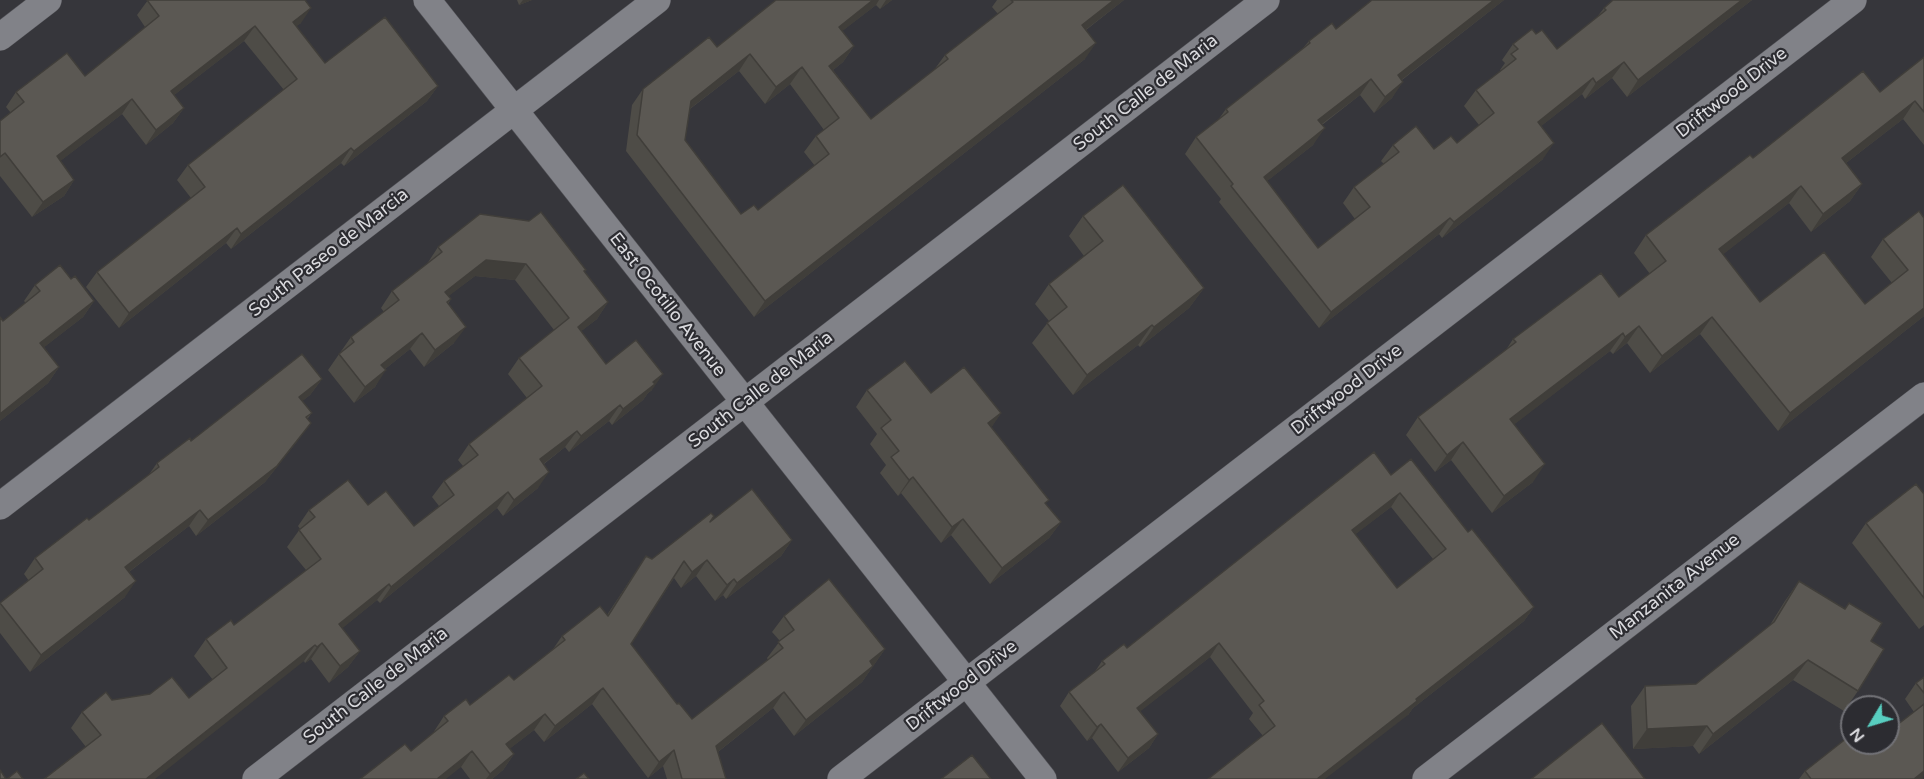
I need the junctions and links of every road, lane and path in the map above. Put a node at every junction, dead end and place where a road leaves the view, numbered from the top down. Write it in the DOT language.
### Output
graph roads {
  1 [pos="48,0"];
  2 [pos="427,0"];
  3 [pos="657,0"];
  4 [pos="1266,0"];
  5 [pos="1853,0"];
  6 [pos="0,37"];
  7 [pos="514,111"];
  8 [pos="1924,396"];
  9 [pos="744,403"];
  10 [pos="0,506"];
  11 [pos="966,683"];
  12 [pos="256,779"];
  13 [pos="842,779"];
  14 [pos="1043,779"];
  15 [pos="1426,779"];
  1 -- 6 [label="street"];
  2 -- 7 [label="street, East Ocotillo Avenue"];
  3 -- 7 [label="street, South Paseo de Marcia"];
  4 -- 9 [label="street, South Calle de Maria"];
  5 -- 11 [label="street, Driftwood Drive"];
  7 -- 9 [label="street, East Ocotillo Avenue"];
  7 -- 10 [label="street, South Paseo de Marcia"];
  8 -- 15 [label="street, Manzanita Avenue"];
  9 -- 11 [label="street, East Ocotillo Avenue"];
  9 -- 12 [label="street, South Calle de Maria"];
  11 -- 13 [label="street, Driftwood Drive"];
  11 -- 14 [label="street, East Ocotillo Avenue"];
}
